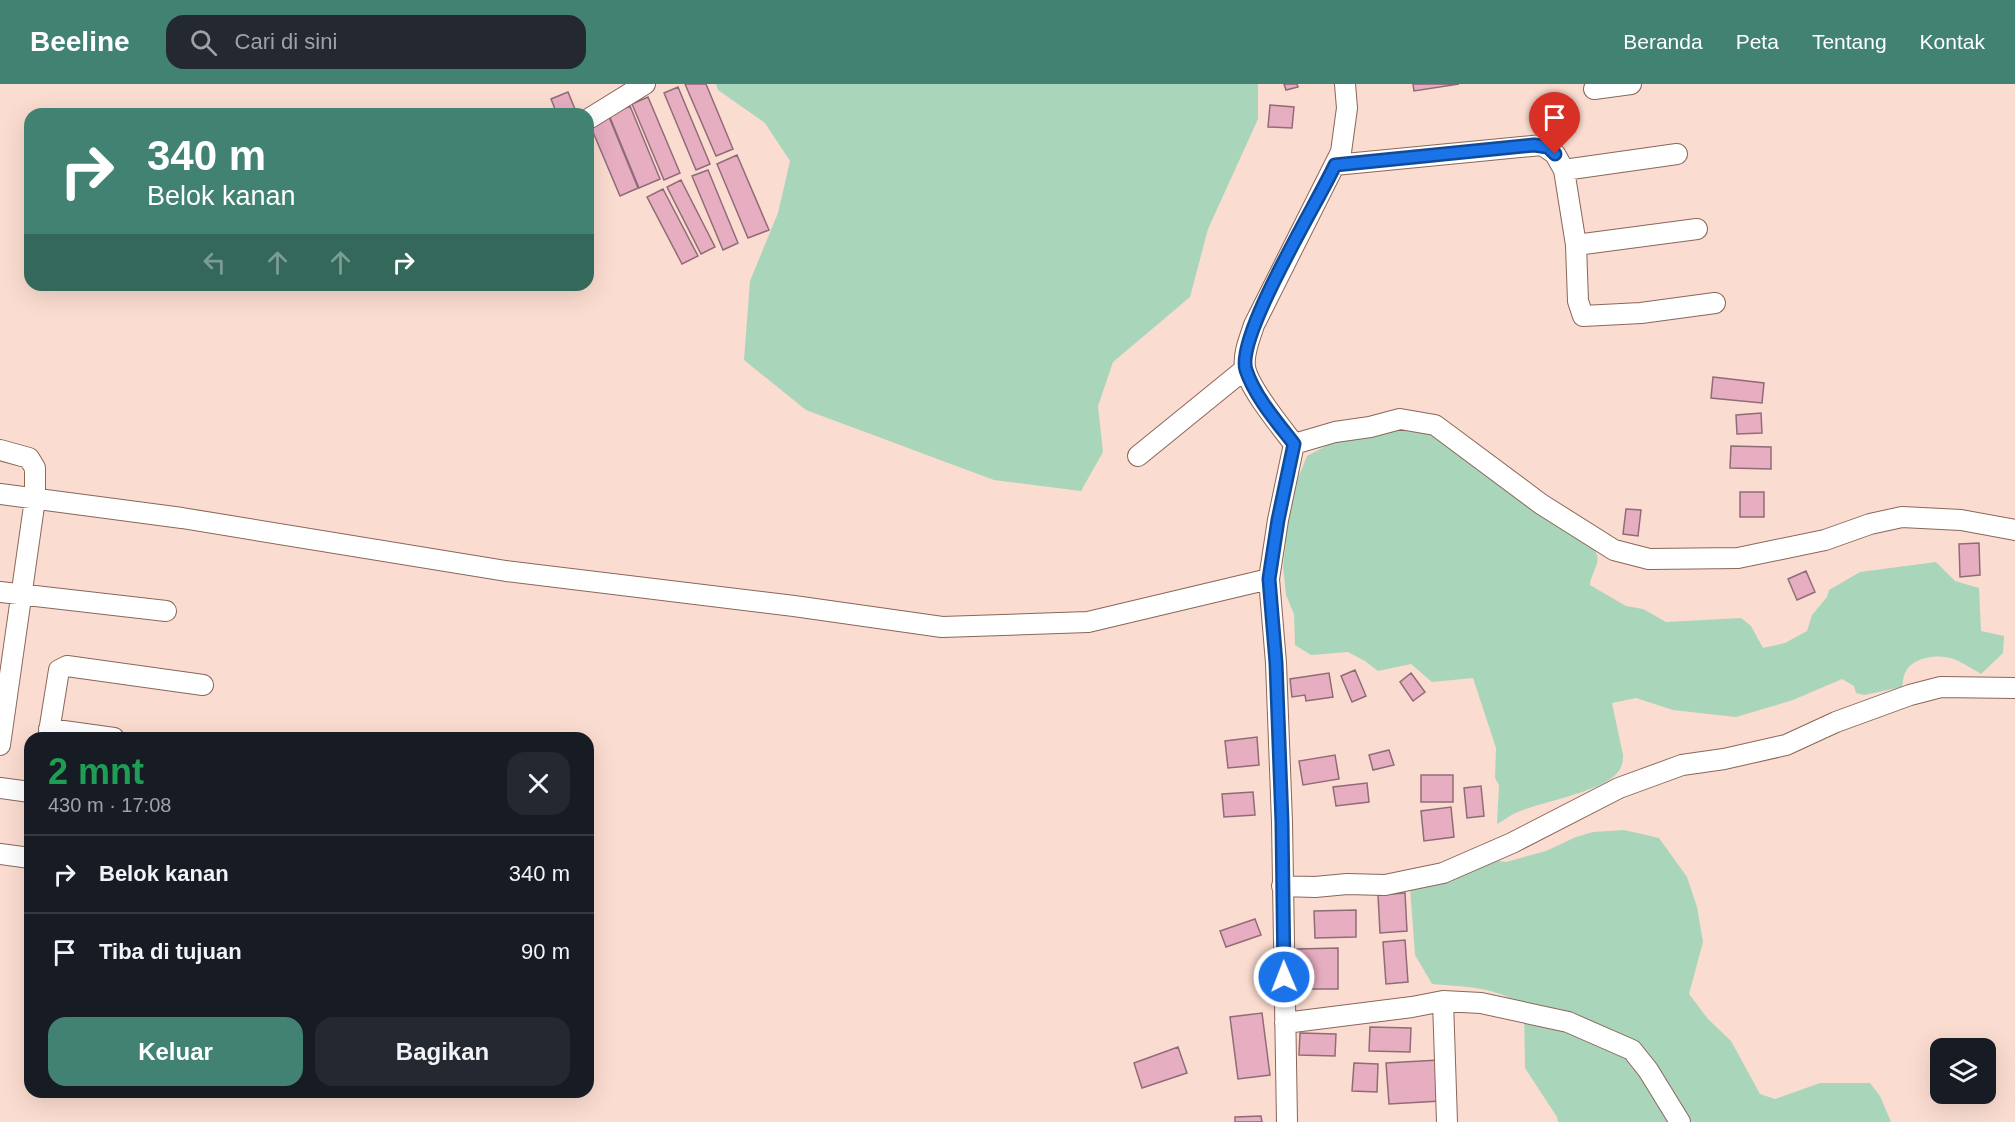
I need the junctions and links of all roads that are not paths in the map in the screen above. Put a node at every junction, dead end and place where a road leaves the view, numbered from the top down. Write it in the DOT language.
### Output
graph roads {
  1 [pos="645,84"];
  2 [pos="1345,84"];
  3 [pos="1631,84"];
  4 [pos="1594,89"];
  5 [pos="594,116"];
  6 [pos="1677,154"];
  7 [pos="1335,165"];
  8 [pos="1564,170"];
  9 [pos="1697,229"];
  10 [pos="1576,245"];
  11 [pos="1714,303"];
  12 [pos="1245,369"];
  13 [pos="1294,444"];
  14 [pos="0,450"];
  15 [pos="1138,456"];
  16 [pos="0,494"];
  17 [pos="35,499"];
  18 [pos="2015,530"];
  19 [pos="1269,579"];
  20 [pos="0,592"];
  21 [pos="21,595"];
  22 [pos="166,611"];
  23 [pos="6,659"];
  24 [pos="203,686"];
  25 [pos="2015,688"];
  26 [pos="1,725"];
  27 [pos="49,732"];
  28 [pos="0,745"];
  29 [pos="0,788"];
  30 [pos="24,791"];
  31 [pos="0,854"];
  32 [pos="24,857"];
  33 [pos="1282,886"];
  34 [pos="1443,1001"];
  35 [pos="1285,1023"];
  36 [pos="1287,1122"];
  37 [pos="1447,1122"];
  38 [pos="1680,1122"];
  1 -- 5 [label="street"];
  2 -- 7 [label="street"];
  3 -- 4 [label="street"];
  6 -- 8 [label="street"];
  7 -- 8 [label="street"];
  7 -- 12 [label="street"];
  8 -- 10 [label="street"];
  9 -- 10 [label="street"];
  10 -- 11 [label="street"];
  12 -- 13 [label="street"];
  12 -- 15 [label="street"];
  13 -- 18 [label="street"];
  13 -- 19 [label="street"];
  14 -- 17 [label="street"];
  16 -- 17 [label="street"];
  17 -- 19 [label="street"];
  17 -- 21 [label="street"];
  19 -- 33 [label="street"];
  20 -- 21 [label="street"];
  21 -- 22 [label="street"];
  21 -- 23 [label="street"];
  23 -- 26 [label="street"];
  24 -- 27 [label="street"];
  25 -- 33 [label="street"];
  26 -- 28 [label="street"];
  29 -- 30 [label="street"];
  31 -- 32 [label="street"];
  33 -- 35 [label="street"];
  34 -- 35 [label="street"];
  34 -- 37 [label="street"];
  34 -- 38 [label="street"];
  35 -- 36 [label="street"];
}
